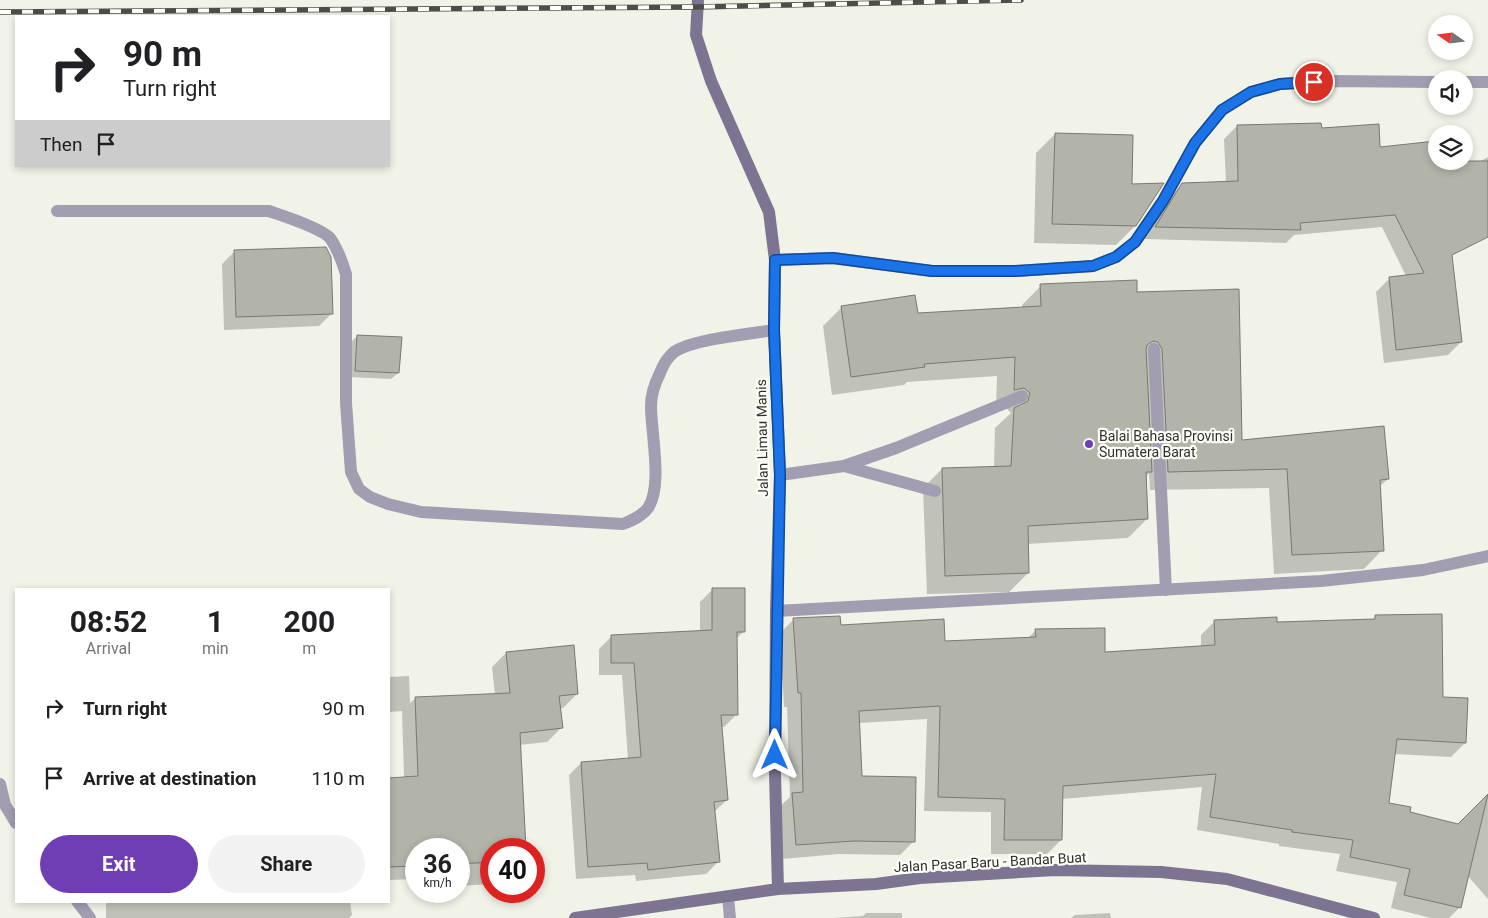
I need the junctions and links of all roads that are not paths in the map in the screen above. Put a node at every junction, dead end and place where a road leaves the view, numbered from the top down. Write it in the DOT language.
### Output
graph roads {
  1 [pos="698,0"];
  2 [pos="1428,82"];
  3 [pos="1473,82"];
  4 [pos="1488,82"];
  5 [pos="57,211"];
  6 [pos="775,260"];
  7 [pos="774,330"];
  8 [pos="1154,349"];
  9 [pos="1022,396"];
  10 [pos="844,466"];
  11 [pos="780,475"];
  12 [pos="935,491"];
  13 [pos="1488,556"];
  14 [pos="1166,590"];
  15 [pos="776,611"];
  16 [pos="0,784"];
  17 [pos="15,821"];
  18 [pos="778,890"];
  19 [pos="728,897"];
  20 [pos="79,903"];
  21 [pos="90,918"];
  22 [pos="575,918"];
  23 [pos="730,918"];
  24 [pos="1374,918"];
  1 -- 6 [label="street, Jalan Limau Manis"];
  2 -- 6 [label="street"];
  3 -- 4 [label="street"];
  5 -- 7 [label="street"];
  6 -- 7 [label="street, Jalan Limau Manis"];
  7 -- 11 [label="street, Jalan Limau Manis"];
  8 -- 14 [label="street"];
  9 -- 10 [label="street"];
  10 -- 11 [label="street"];
  10 -- 12 [label="street"];
  11 -- 15 [label="street, Jalan Limau Manis"];
  13 -- 14 [label="street"];
  14 -- 15 [label="street"];
  15 -- 18 [label="street, Jalan Limau Manis"];
  16 -- 17 [label="street"];
  18 -- 19 [label="street, Jalan Pasar Baru - Bandar Buat"];
  18 -- 24 [label="street, Jalan Pasar Baru - Bandar Buat"];
  19 -- 22 [label="street, Jalan Pasar Baru - Bandar Buat"];
  19 -- 23 [label="street"];
  20 -- 21 [label="street"];
}
